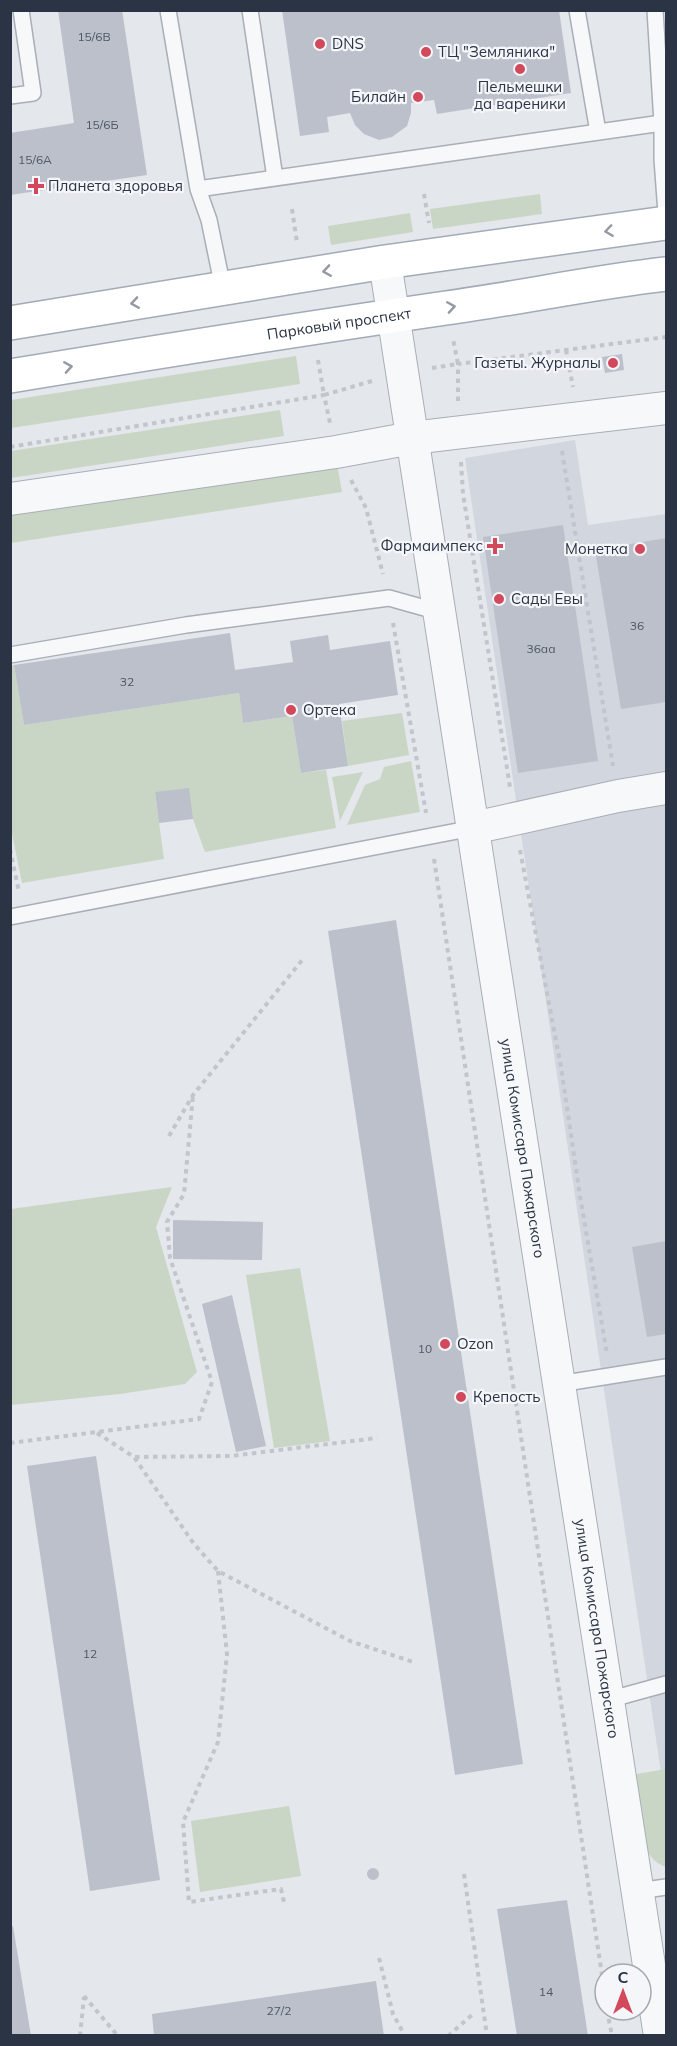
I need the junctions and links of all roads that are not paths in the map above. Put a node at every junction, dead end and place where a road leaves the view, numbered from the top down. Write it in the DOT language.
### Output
graph roads {
  1 [pos="21,10"];
  2 [pos="168,10"];
  3 [pos="250,10"];
  4 [pos="577,10"];
  5 [pos="655,10"];
  6 [pos="10,96"];
  7 [pos="664,123"];
  8 [pos="598,132"];
  9 [pos="275,178"];
  10 [pos="198,189"];
  11 [pos="666,213"];
  12 [pos="666,222"];
  13 [pos="385,262"];
  14 [pos="666,274"];
  15 [pos="223,288"];
  16 [pos="393,314"];
  17 [pos="10,323"];
  18 [pos="10,376"];
  19 [pos="666,408"];
  20 [pos="412,438"];
  21 [pos="10,499"];
  22 [pos="439,612"];
  23 [pos="10,655"];
  24 [pos="666,788"];
  25 [pos="473,828"];
  26 [pos="17,915"];
  27 [pos="666,1367"];
  28 [pos="559,1384"];
  29 [pos="666,1684"];
  30 [pos="608,1700"];
  31 [pos="652,1889"];
  32 [pos="660,2036"];
  1 -- 6 [label="lane"];
  2 -- 10 [label="lane"];
  3 -- 9 [label="lane"];
  4 -- 8 [label="lane"];
  5 -- 7 [label="lane"];
  7 -- 8 [label="lane"];
  7 -- 11 [label="lane"];
  8 -- 9 [label="lane"];
  9 -- 10 [label="lane"];
  10 -- 15 [label="lane"];
  12 -- 13 [label="main road, one-way"];
  13 -- 15 [label="main road, one-way"];
  13 -- 16 [label="street, улица Комиссара Пожарского"];
  16 -- 14 [label="main road, Парковый проспект, one-way"];
  15 -- 17 [label="main road, one-way"];
  18 -- 16 [label="main road, Парковый проспект, one-way"];
  16 -- 20 [label="street, улица Комиссара Пожарского"];
  19 -- 20 [label="street"];
  20 -- 21 [label="street"];
  20 -- 22 [label="street, улица Комиссара Пожарского"];
  22 -- 23 [label="lane"];
  22 -- 25 [label="street, улица Комиссара Пожарского"];
  24 -- 25 [label="street"];
  25 -- 26 [label="lane"];
  25 -- 28 [label="street, улица Комиссара Пожарского"];
  27 -- 28 [label="lane"];
  28 -- 30 [label="street, улица Комиссара Пожарского"];
  29 -- 30 [label="lane"];
  30 -- 31 [label="street, улица Комиссара Пожарского"];
  31 -- 32 [label="street, улица Комиссара Пожарского"];
}
